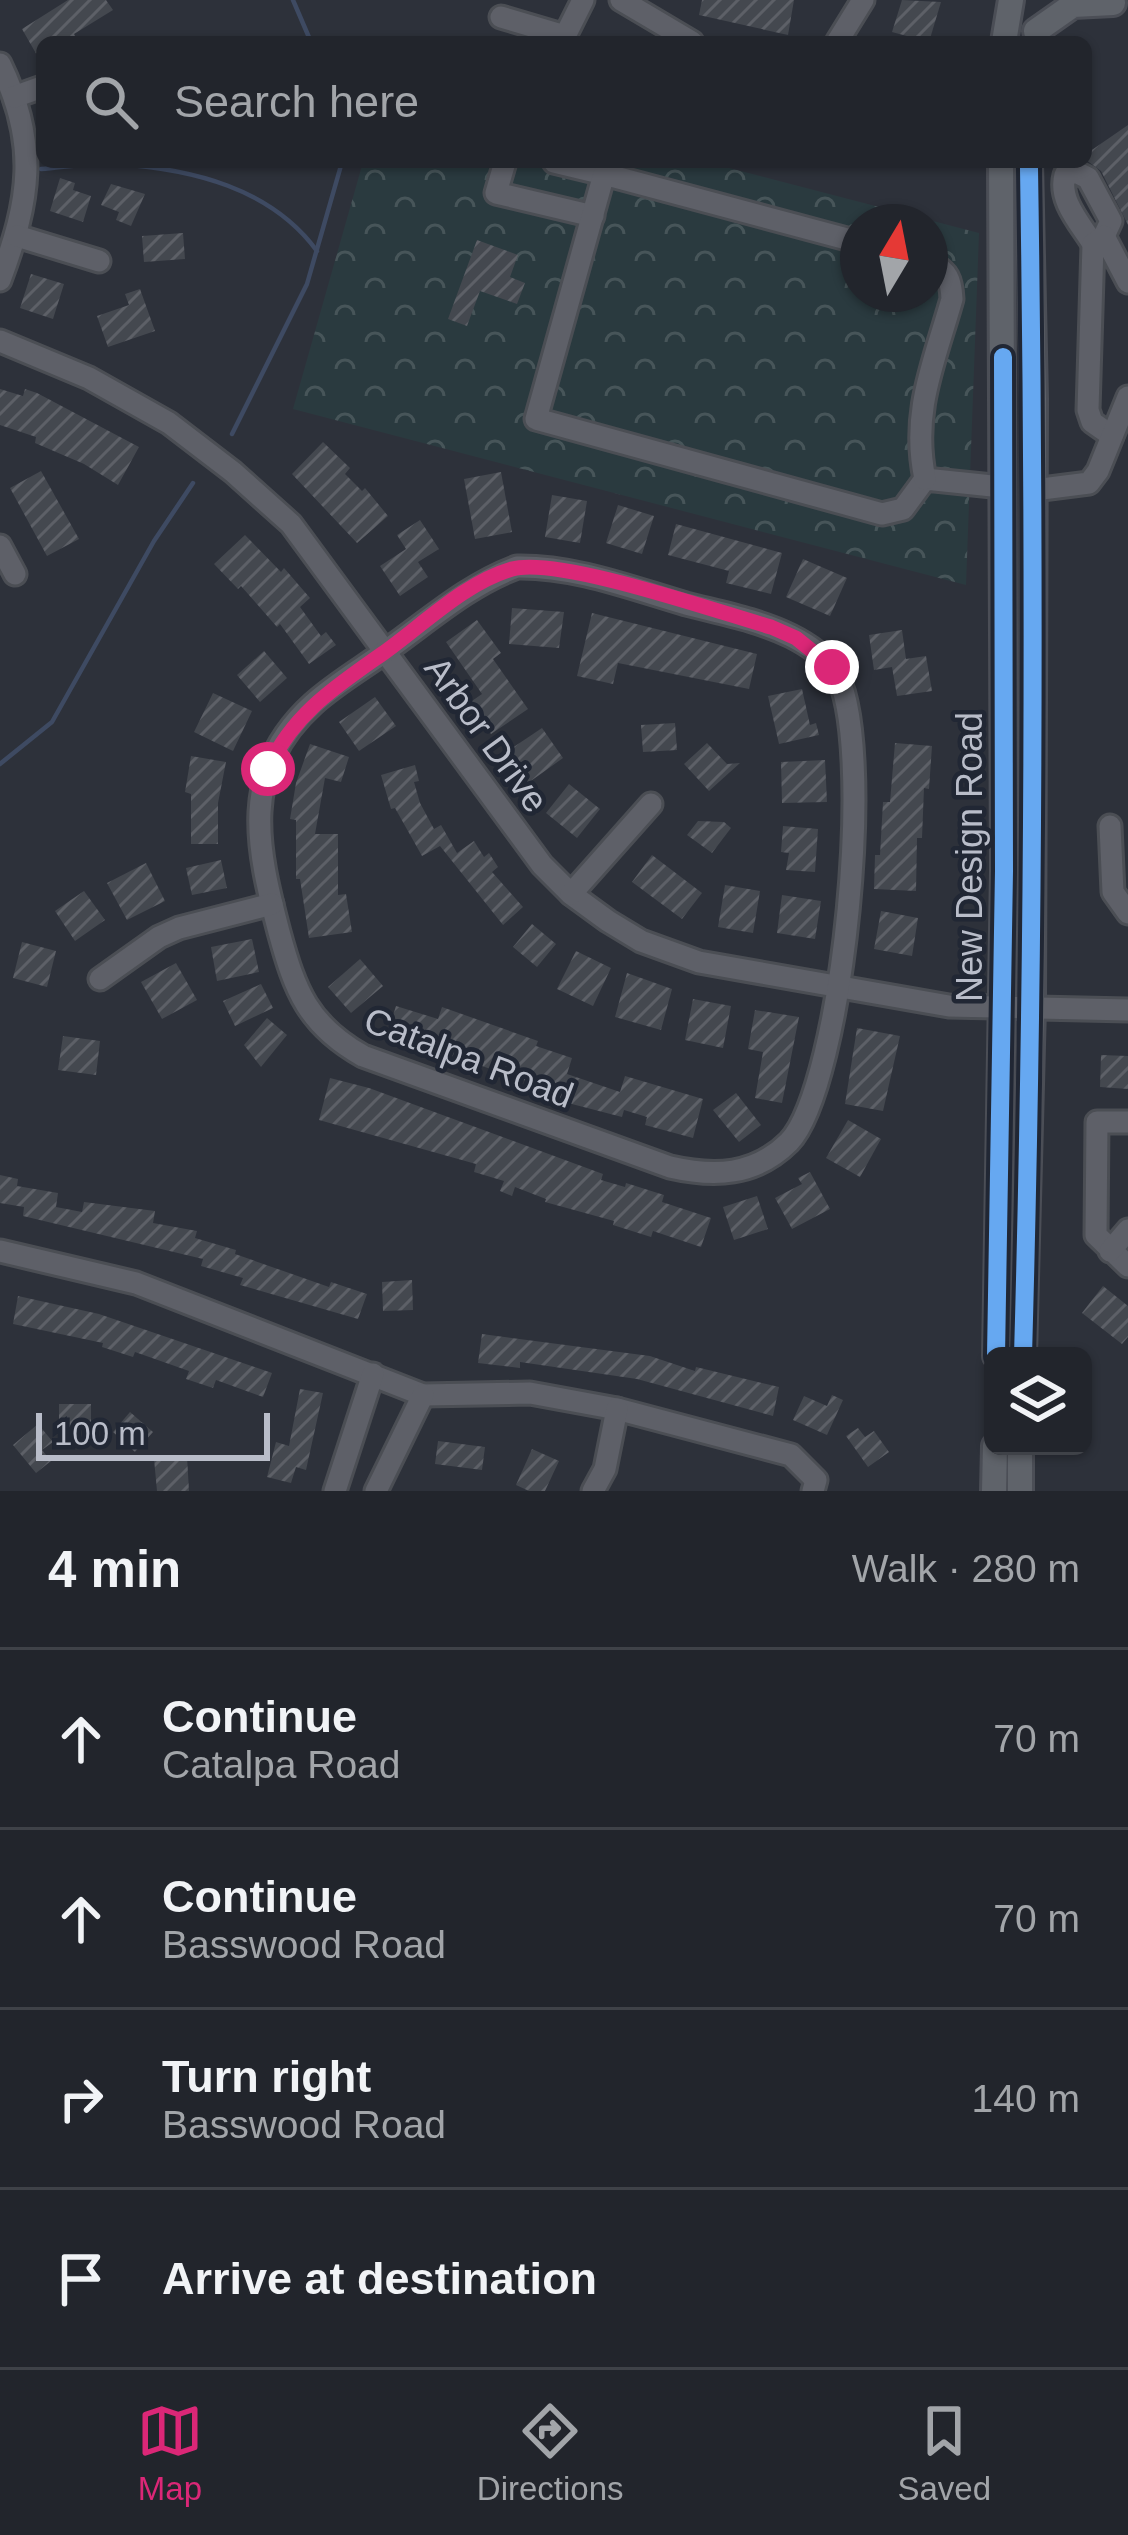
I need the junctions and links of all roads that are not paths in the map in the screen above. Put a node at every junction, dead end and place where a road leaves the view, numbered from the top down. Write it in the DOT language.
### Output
graph roads {
  1 [pos="583,0"];
  2 [pos="621,0"];
  3 [pos="863,0"];
  4 [pos="1011,0"];
  5 [pos="1042,0"];
  6 [pos="1116,8"];
  7 [pos="501,17"];
  8 [pos="682,36"];
  9 [pos="841,36"];
  10 [pos="1005,36"];
  11 [pos="1035,36"];
  12 [pos="0,64"];
  13 [pos="36,89"];
  14 [pos="14,97"];
  15 [pos="504,168"];
  16 [pos="579,168"];
  17 [pos="1000,168"];
  18 [pos="1029,168"];
  19 [pos="604,174"];
  20 [pos="593,216"];
  21 [pos="17,236"];
  22 [pos="840,237"];
  23 [pos="99,261"];
  24 [pos="948,276"];
  25 [pos="0,280"];
  26 [pos="1128,282"];
  27 [pos="0,341"];
  28 [pos="1128,397"];
  29 [pos="1112,436"];
  30 [pos="925,479"];
  31 [pos="1002,487"];
  32 [pos="1034,490"];
  33 [pos="0,546"];
  34 [pos="16,574"];
  35 [pos="387,651"];
  36 [pos="651,804"];
  37 [pos="1110,826"];
  38 [pos="571,894"];
  39 [pos="272,904"];
  40 [pos="1128,913"];
  41 [pos="100,979"];
  42 [pos="838,987"];
  43 [pos="1032,1007"];
  44 [pos="1002,1009"];
  45 [pos="1128,1010"];
  46 [pos="1128,1122"];
  47 [pos="1128,1230"];
  48 [pos="0,1251"];
  49 [pos="1110,1251"];
  50 [pos="1128,1266"];
  51 [pos="997,1347"];
  52 [pos="1023,1347"];
  53 [pos="373,1375"];
  54 [pos="423,1396"];
  55 [pos="617,1409"];
  56 [pos="995,1455"];
  57 [pos="1020,1455"];
  58 [pos="335,1491"];
  59 [pos="376,1491"];
  60 [pos="593,1491"];
  61 [pos="813,1491"];
  62 [pos="994,1491"];
  63 [pos="1020,1491"];
  1 -- 7 [label="street"];
  2 -- 8 [label="street"];
  3 -- 9 [label="street"];
  4 -- 10 [label="main road"];
  5 -- 11 [label="main road"];
  6 -- 11 [label="main road"];
  12 -- 14 [label="street"];
  13 -- 14 [label="street"];
  14 -- 21 [label="street"];
  15 -- 20 [label="street"];
  16 -- 19 [label="street"];
  17 -- 31 [label="main road, New Design Road"];
  18 -- 32 [label="main road, New Design Road"];
  19 -- 20 [label="street"];
  19 -- 22 [label="street"];
  20 -- 30 [label="street"];
  21 -- 23 [label="street"];
  21 -- 25 [label="street"];
  24 -- 30 [label="street"];
  26 -- 29 [label="street"];
  27 -- 35 [label="street, Arbor Drive"];
  28 -- 29 [label="street"];
  29 -- 32 [label="street"];
  30 -- 31 [label="street"];
  31 -- 32 [label="main road"];
  31 -- 44 [label="main road, New Design Road"];
  32 -- 43 [label="main road, New Design Road"];
  33 -- 34 [label="street"];
  35 -- 38 [label="street, Arbor Drive"];
  35 -- 39 [label="street, Catalpa Road"];
  35 -- 42 [label="street, Catalpa Road"];
  36 -- 38 [label="street"];
  37 -- 40 [label="street"];
  38 -- 42 [label="street, Arbor Drive"];
  39 -- 41 [label="street"];
  39 -- 42 [label="street, Catalpa Road"];
  42 -- 44 [label="street, Arbor Drive"];
  43 -- 44 [label="street, Arbor Drive"];
  43 -- 45 [label="street, Arbor Drive"];
  43 -- 52 [label="main road, New Design Road"];
  44 -- 51 [label="main road, New Design Road"];
  46 -- 49 [label="street"];
  47 -- 49 [label="street"];
  48 -- 53 [label="street"];
  49 -- 50 [label="street"];
  53 -- 54 [label="street"];
  53 -- 58 [label="street"];
  54 -- 55 [label="street"];
  54 -- 59 [label="street"];
  55 -- 60 [label="street"];
  55 -- 61 [label="street"];
  56 -- 62 [label="main road"];
  57 -- 63 [label="main road"];
}
